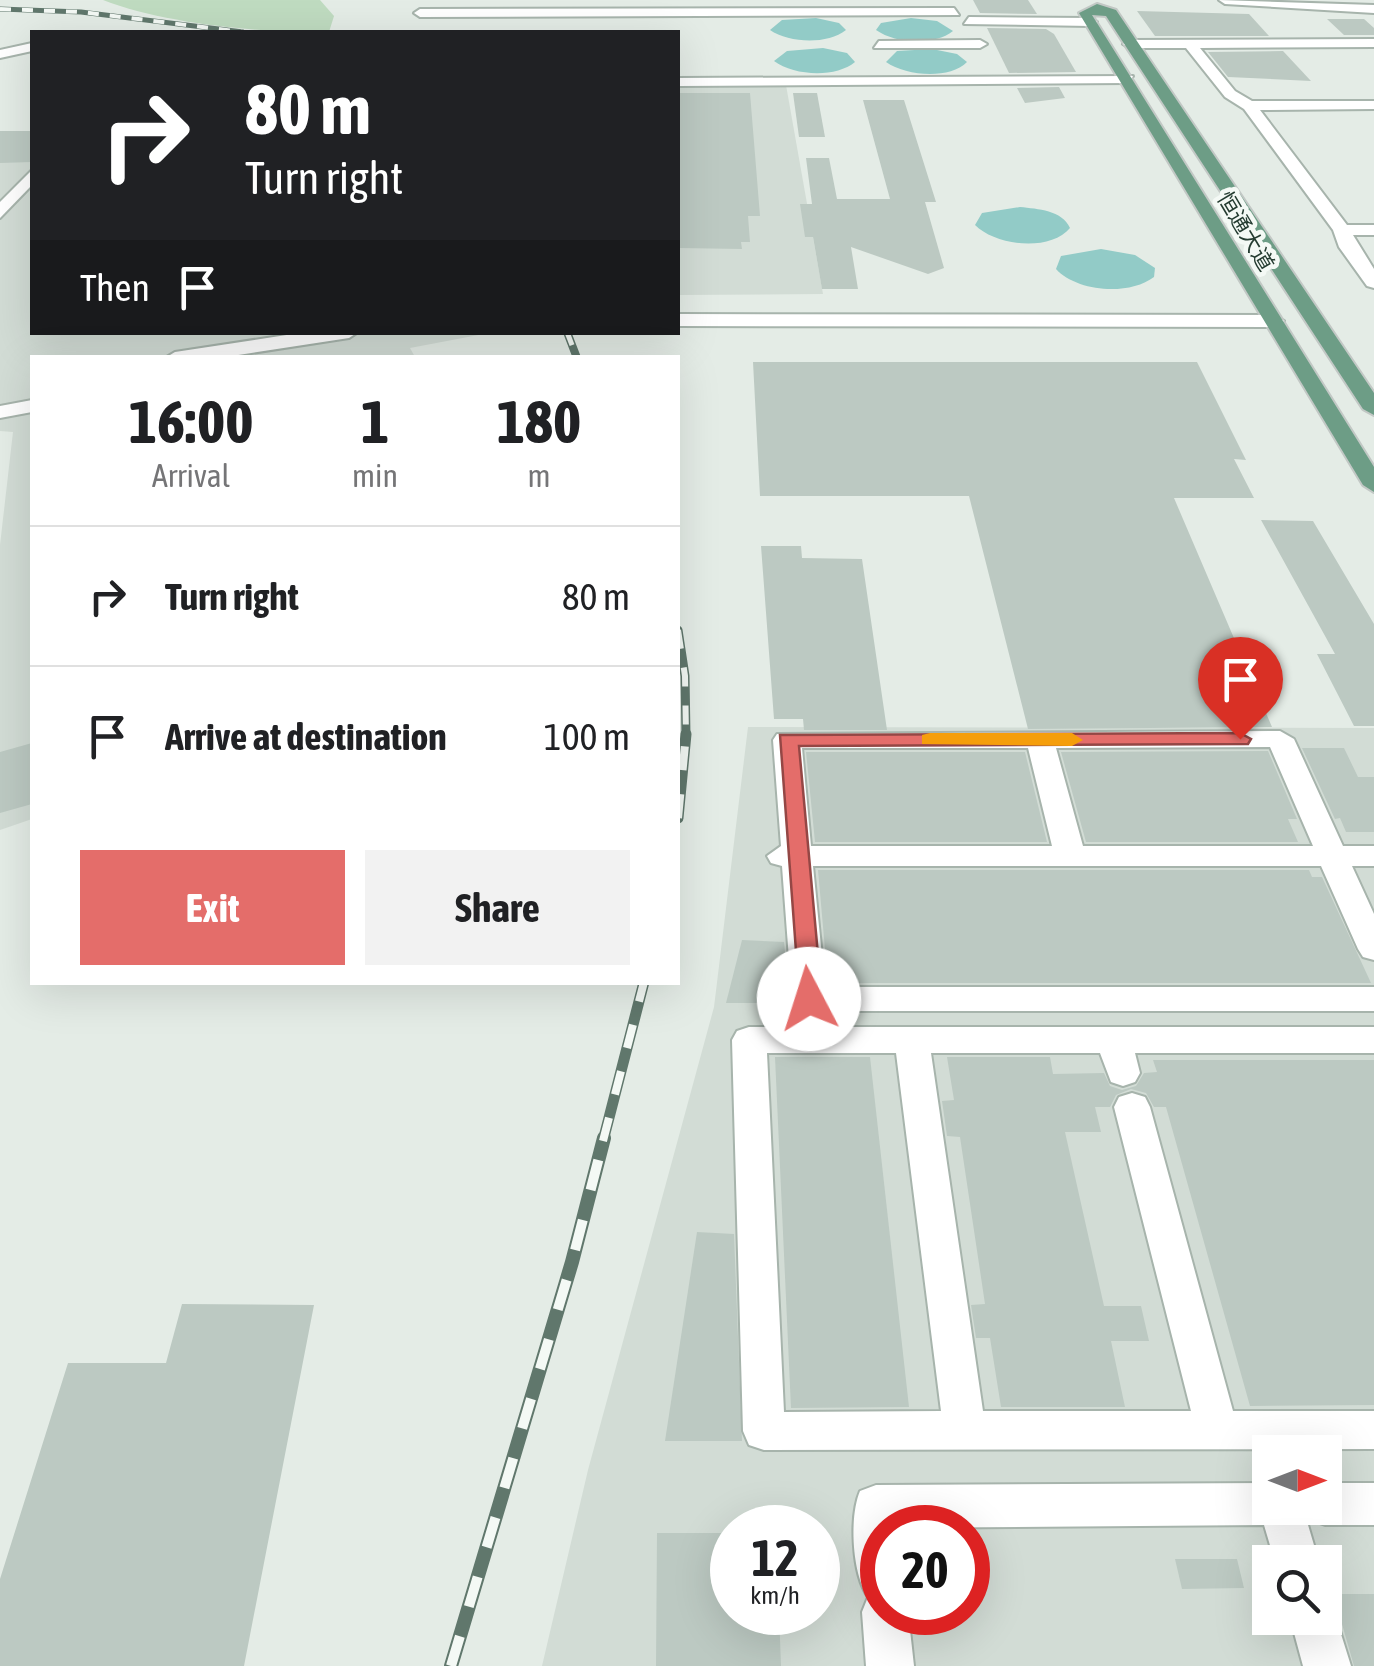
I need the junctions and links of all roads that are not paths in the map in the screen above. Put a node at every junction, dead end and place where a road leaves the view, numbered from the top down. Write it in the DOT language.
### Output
graph roads {
  1 [pos="1225,0"];
  2 [pos="952,6"];
  3 [pos="1374,9"];
  4 [pos="1093,10"];
  5 [pos="486,12"];
  6 [pos="420,13"];
  7 [pos="969,22"];
  8 [pos="481,30"];
  9 [pos="1189,43"];
  10 [pos="879,44"];
  11 [pos="980,44"];
  12 [pos="1130,44"];
  13 [pos="1374,44"];
  14 [pos="30,46"];
  15 [pos="0,54"];
  16 [pos="1128,79"];
  17 [pos="994,80"];
  18 [pos="680,82"];
  19 [pos="1374,105"];
  20 [pos="1249,106"];
  21 [pos="30,177"];
  22 [pos="0,214"];
  23 [pos="1342,230"];
  24 [pos="1374,230"];
  25 [pos="1374,282"];
  26 [pos="680,320"];
  27 [pos="1274,321"];
  28 [pos="308,335"];
  29 [pos="214,342"];
  30 [pos="182,355"];
  31 [pos="30,406"];
  32 [pos="1374,408"];
  33 [pos="0,412"];
  34 [pos="1364,451"];
  35 [pos="1374,485"];
  36 [pos="1040,740"];
  37 [pos="790,856"];
  38 [pos="1070,856"];
  39 [pos="1332,856"];
  40 [pos="1374,856"];
  41 [pos="1374,949"];
  42 [pos="1374,999"];
  43 [pos="912,1040"];
  44 [pos="1374,1040"];
  45 [pos="1123,1073"];
  46 [pos="964,1430"];
  47 [pos="1217,1430"];
  48 [pos="1374,1430"];
  49 [pos="1252,1504"];
  50 [pos="1342,1504"];
  51 [pos="1374,1504"];
  52 [pos="990,1505"];
  53 [pos="887,1635"];
  54 [pos="1318,1635"];
  55 [pos="890,1666"];
  56 [pos="1327,1666"];
  1 -- 3 [label="street"];
  2 -- 5 [label="street"];
  2 -- 7 [label="street"];
  4 -- 7 [label="street"];
  4 -- 12 [label="main road, 恒通大道"];
  4 -- 16 [label="main road, 恒通大道"];
  5 -- 6 [label="street"];
  5 -- 8 [label="street"];
  7 -- 11 [label="street"];
  9 -- 12 [label="street"];
  9 -- 13 [label="street"];
  9 -- 20 [label="street"];
  10 -- 11 [label="street"];
  11 -- 17 [label="street"];
  12 -- 32 [label="main road, 恒通大道"];
  14 -- 15 [label="street"];
  16 -- 17 [label="street"];
  16 -- 27 [label="main road, 恒通大道"];
  17 -- 18 [label="street"];
  19 -- 20 [label="street"];
  20 -- 23 [label="street"];
  21 -- 22 [label="street"];
  23 -- 24 [label="street"];
  23 -- 25 [label="street"];
  26 -- 27 [label="street"];
  27 -- 34 [label="main road, 恒通大道"];
  28 -- 29 [label="street"];
  29 -- 30 [label="street"];
  31 -- 33 [label="street"];
  34 -- 35 [label="main road, 恒通大道"];
  36 -- 37 [label="street"];
  36 -- 38 [label="street"];
  36 -- 39 [label="street"];
  37 -- 38 [label="street"];
  37 -- 42 [label="street"];
  38 -- 39 [label="street"];
  39 -- 40 [label="street"];
  39 -- 41 [label="street"];
  43 -- 45 [label="street"];
  43 -- 46 [label="street"];
  43 -- 46 [label="street"];
  44 -- 45 [label="street"];
  45 -- 47 [label="street"];
  46 -- 47 [label="street"];
  47 -- 48 [label="street"];
  49 -- 52 [label="street"];
  50 -- 51 [label="street"];
  53 -- 55 [label="street"];
  54 -- 56 [label="street"];
}
